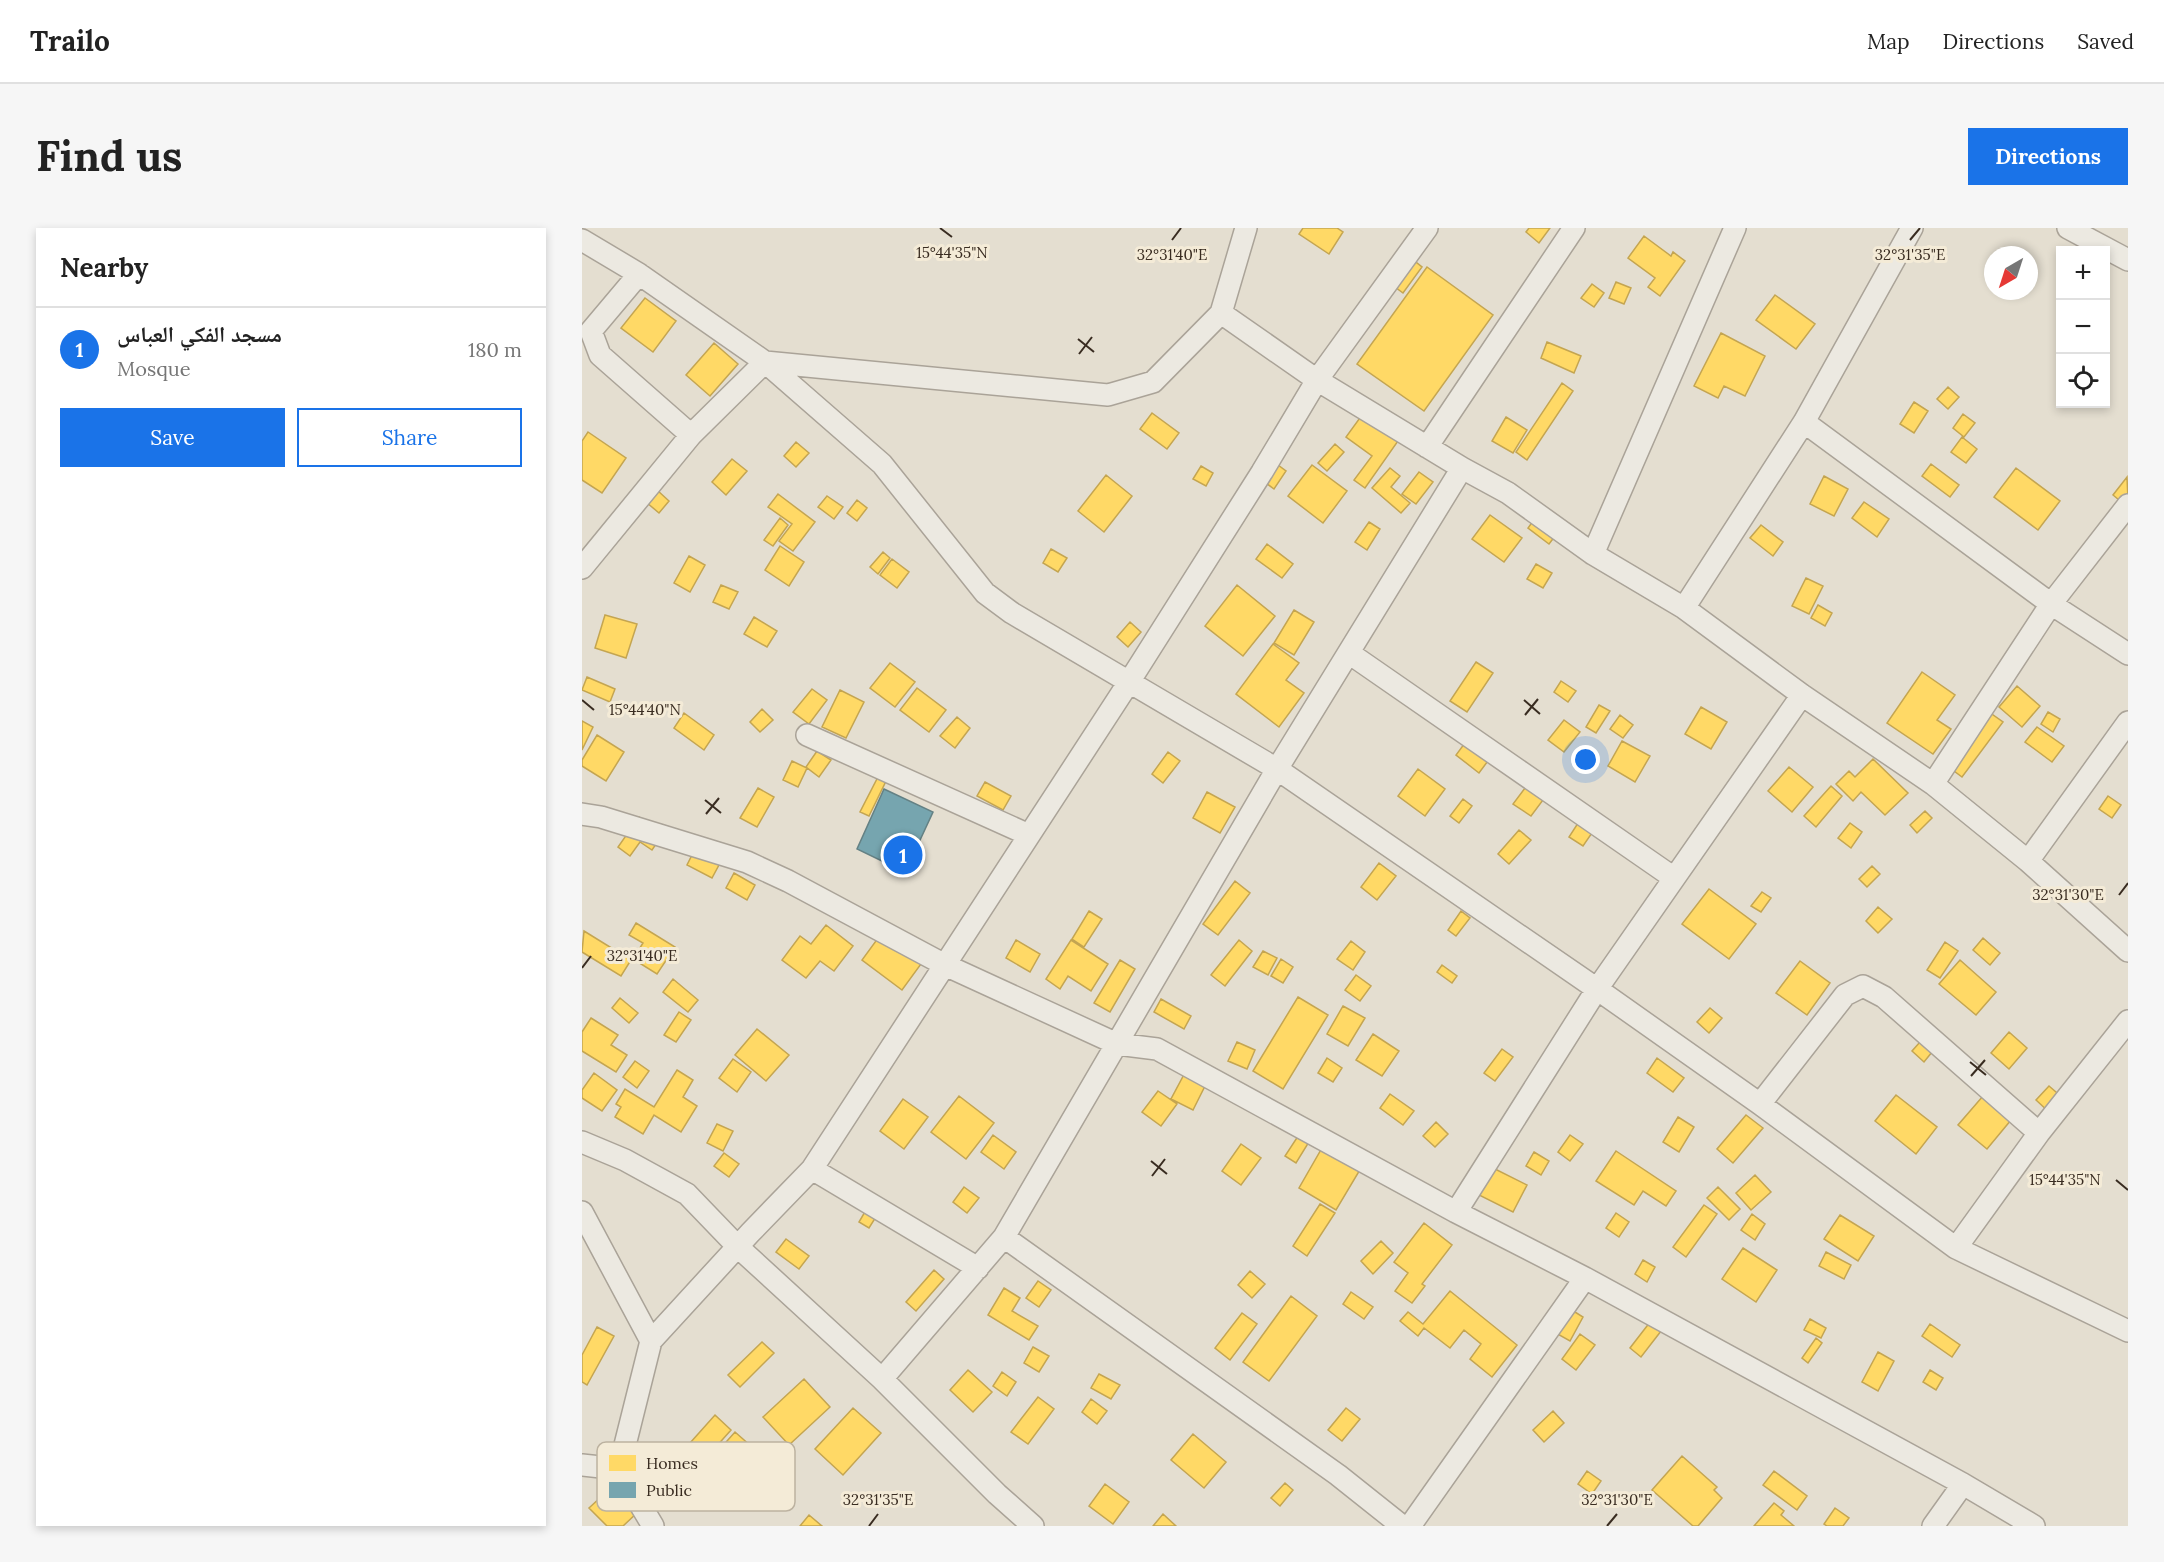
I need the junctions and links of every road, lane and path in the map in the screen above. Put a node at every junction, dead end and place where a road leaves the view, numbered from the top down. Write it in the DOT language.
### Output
graph roads {
  1 [pos="1246,228"];
  2 [pos="1427,228"];
  3 [pos="1574,228"];
  4 [pos="1735,228"];
  5 [pos="1912,228"];
  6 [pos="2068,228"];
  7 [pos="582,240"];
  8 [pos="2128,260"];
  9 [pos="639,274"];
  10 [pos="1221,314"];
  11 [pos="765,362"];
  12 [pos="1317,380"];
  13 [pos="1804,422"];
  14 [pos="691,435"];
  15 [pos="1427,447"];
  16 [pos="1462,468"];
  17 [pos="2128,505"];
  18 [pos="1593,554"];
  19 [pos="582,568"];
  20 [pos="2051,604"];
  21 [pos="1684,608"];
  22 [pos="1349,653"];
  23 [pos="2128,654"];
  24 [pos="1129,682"];
  25 [pos="1803,695"];
  26 [pos="2128,722"];
  27 [pos="807,735"];
  28 [pos="1277,769"];
  29 [pos="1933,784"];
  30 [pos="582,814"];
  31 [pos="1029,835"];
  32 [pos="2028,861"];
  33 [pos="1674,878"];
  34 [pos="2128,951"];
  35 [pos="945,965"];
  36 [pos="1597,989"];
  37 [pos="2128,1021"];
  38 [pos="1118,1044"];
  39 [pos="1760,1104"];
  40 [pos="2039,1133"];
  41 [pos="582,1142"];
  42 [pos="812,1169"];
  43 [pos="582,1212"];
  44 [pos="1456,1212"];
  45 [pos="1004,1237"];
  46 [pos="738,1247"];
  47 [pos="1956,1248"];
  48 [pos="978,1268"];
  49 [pos="1586,1278"];
  50 [pos="2128,1331"];
  51 [pos="651,1341"];
  52 [pos="882,1379"];
  53 [pos="626,1442"];
  54 [pos="582,1465"];
  55 [pos="597,1467"];
  56 [pos="1963,1484"];
  57 [pos="644,1511"];
  58 [pos="653,1526"];
  59 [pos="1033,1526"];
  60 [pos="1402,1526"];
  61 [pos="1410,1526"];
  62 [pos="1933,1526"];
  63 [pos="2034,1526"];
  1 -- 10 [label="street"];
  2 -- 12 [label="street"];
  3 -- 15 [label="street"];
  4 -- 18 [label="street"];
  5 -- 13 [label="street"];
  6 -- 8 [label="street"];
  7 -- 9 [label="street"];
  9 -- 11 [label="street"];
  9 -- 14 [label="street"];
  10 -- 11 [label="street"];
  10 -- 12 [label="street"];
  11 -- 14 [label="street"];
  11 -- 24 [label="street"];
  12 -- 15 [label="street"];
  12 -- 24 [label="street"];
  13 -- 20 [label="street"];
  13 -- 21 [label="street"];
  14 -- 19 [label="street"];
  15 -- 16 [label="street"];
  16 -- 18 [label="street"];
  16 -- 22 [label="street"];
  17 -- 20 [label="street"];
  18 -- 21 [label="street"];
  20 -- 23 [label="street"];
  20 -- 29 [label="street"];
  21 -- 25 [label="street"];
  22 -- 28 [label="street"];
  22 -- 33 [label="street"];
  24 -- 28 [label="street"];
  24 -- 31 [label="street"];
  25 -- 29 [label="street"];
  25 -- 33 [label="street"];
  26 -- 32 [label="street"];
  27 -- 31 [label="street"];
  28 -- 36 [label="street"];
  28 -- 38 [label="street"];
  29 -- 32 [label="street"];
  30 -- 35 [label="street"];
  31 -- 35 [label="street"];
  32 -- 34 [label="street"];
  33 -- 36 [label="street"];
  35 -- 38 [label="street"];
  35 -- 42 [label="street"];
  36 -- 39 [label="street"];
  36 -- 44 [label="street"];
  37 -- 40 [label="street"];
  38 -- 44 [label="street"];
  38 -- 45 [label="street"];
  39 -- 40 [label="street"];
  39 -- 47 [label="street"];
  40 -- 47 [label="street"];
  41 -- 46 [label="street"];
  42 -- 46 [label="street"];
  42 -- 48 [label="street"];
  43 -- 51 [label="street"];
  44 -- 49 [label="street"];
  45 -- 48 [label="street"];
  45 -- 60 [label="street"];
  46 -- 51 [label="street"];
  46 -- 52 [label="street"];
  47 -- 50 [label="street"];
  48 -- 52 [label="street"];
  49 -- 56 [label="street"];
  49 -- 61 [label="street"];
  51 -- 53 [label="street"];
  52 -- 59 [label="street"];
  54 -- 55 [label="street"];
  56 -- 62 [label="street"];
  56 -- 63 [label="street"];
  57 -- 58 [label="street"];
}
